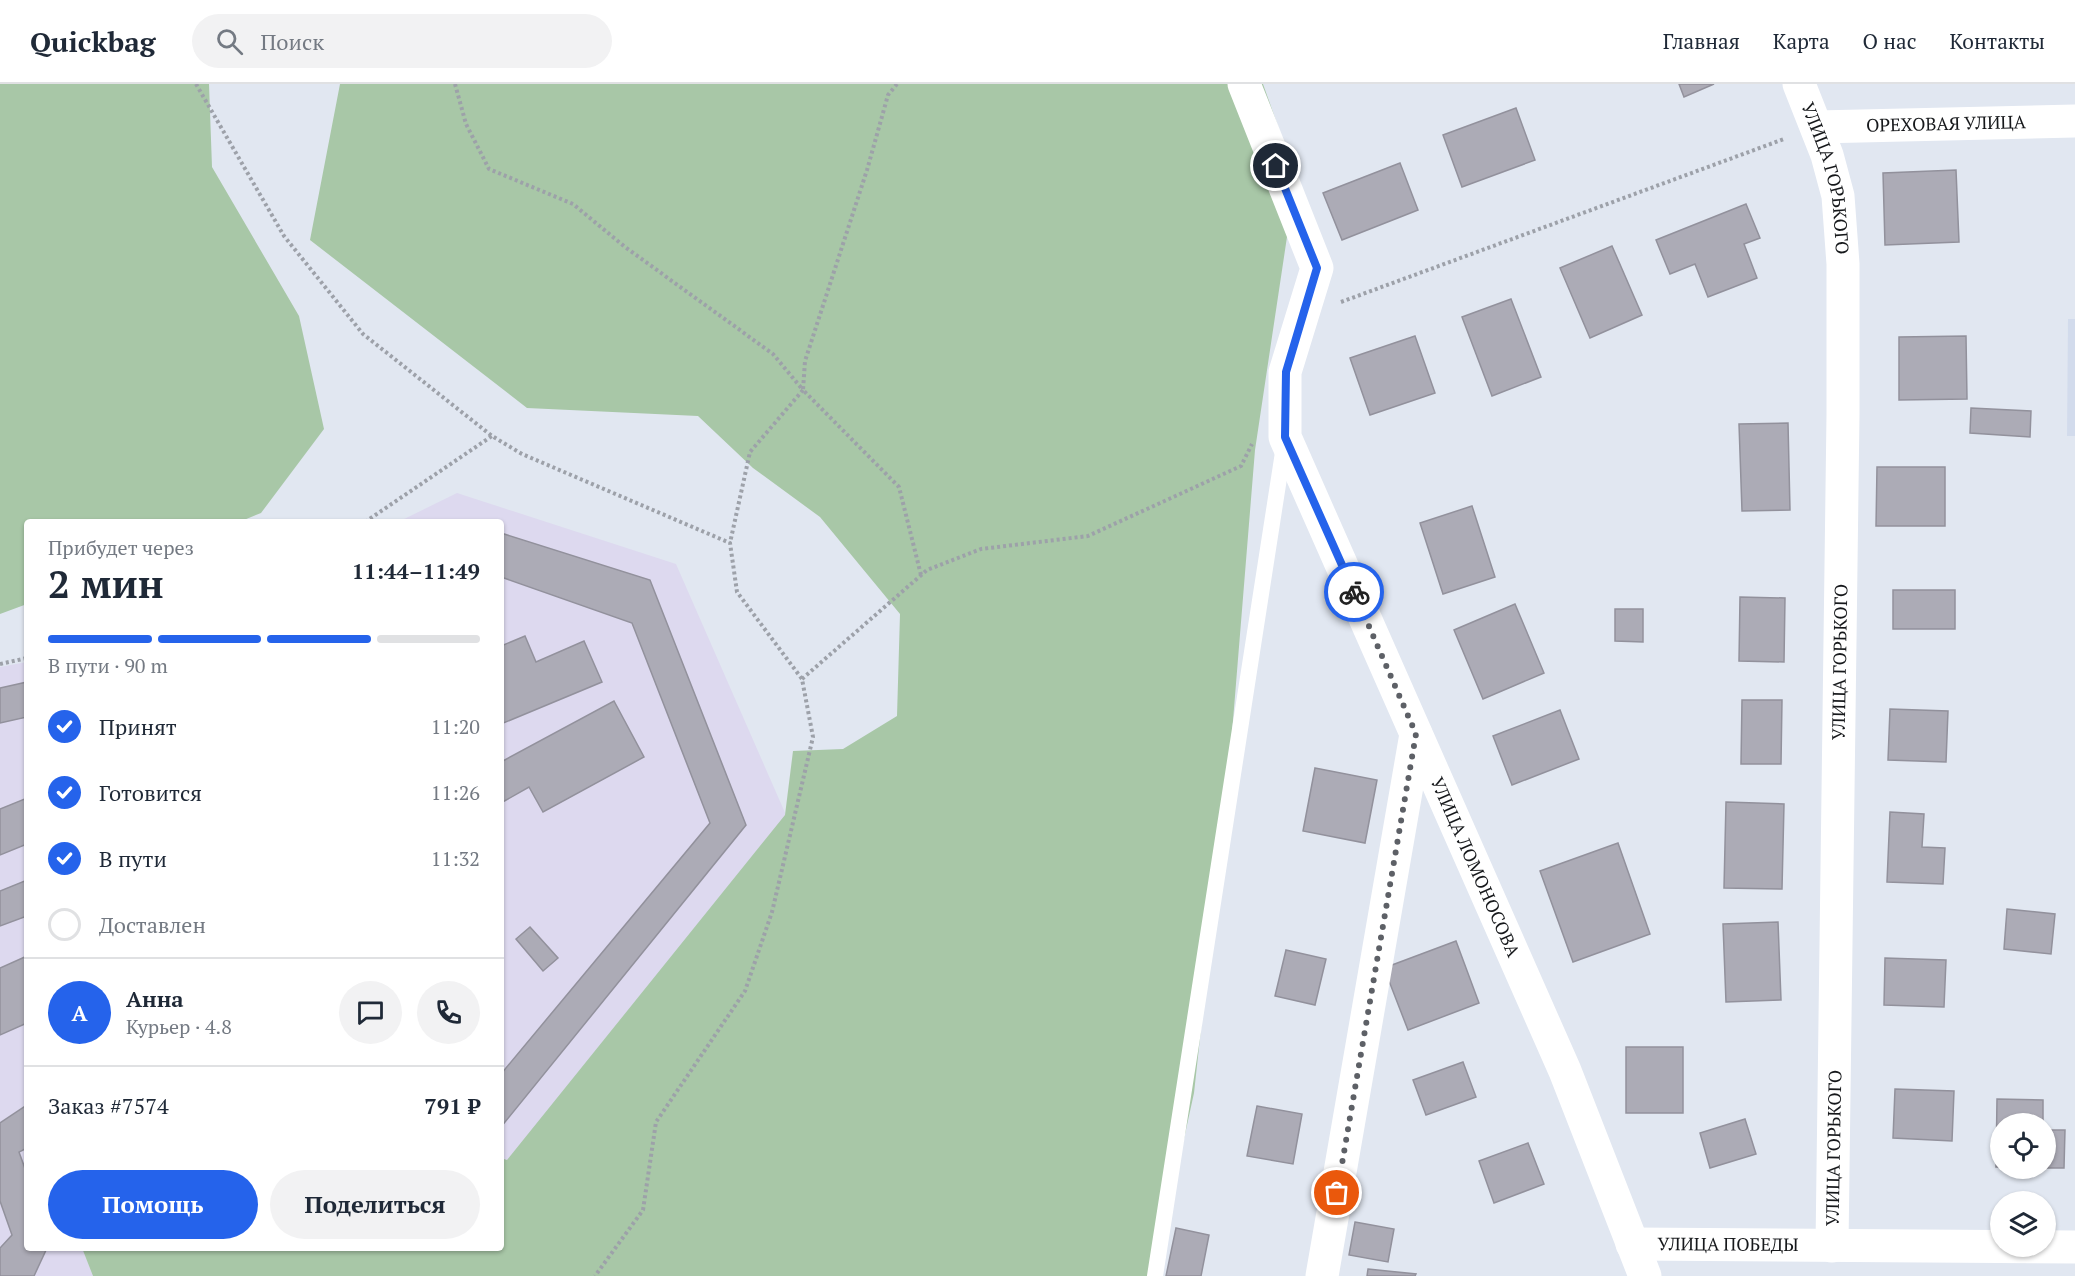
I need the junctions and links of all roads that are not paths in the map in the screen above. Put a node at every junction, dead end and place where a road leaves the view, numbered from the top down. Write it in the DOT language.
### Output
graph roads {
  1 [pos="1244,84"];
  2 [pos="1799,84"];
  3 [pos="2075,121"];
  4 [pos="1817,127"];
  5 [pos="1285,437"];
  6 [pos="1416,734"];
  7 [pos="1632,1244"];
  8 [pos="1832,1246"];
  9 [pos="2075,1247"];
  10 [pos="1155,1276"];
  11 [pos="1322,1276"];
  12 [pos="1645,1276"];
  1 -- 5 [label="street, УЛИЦА ЛОМОНОСОВА"];
  2 -- 4 [label="street, УЛИЦА ГОРЬКОГО"];
  3 -- 4 [label="street, ОРЕХОВАЯ УЛИЦА"];
  4 -- 8 [label="street, УЛИЦА ГОРЬКОГО"];
  5 -- 6 [label="street, УЛИЦА ЛОМОНОСОВА"];
  5 -- 10 [label="lane"];
  6 -- 7 [label="street, УЛИЦА ЛОМОНОСОВА"];
  6 -- 11 [label="street"];
  7 -- 8 [label="street, УЛИЦА ПОБЕДЫ"];
  7 -- 12 [label="street, УЛИЦА ЛОМОНОСОВА"];
  8 -- 9 [label="street, УЛИЦА ПОБЕДЫ"];
}
